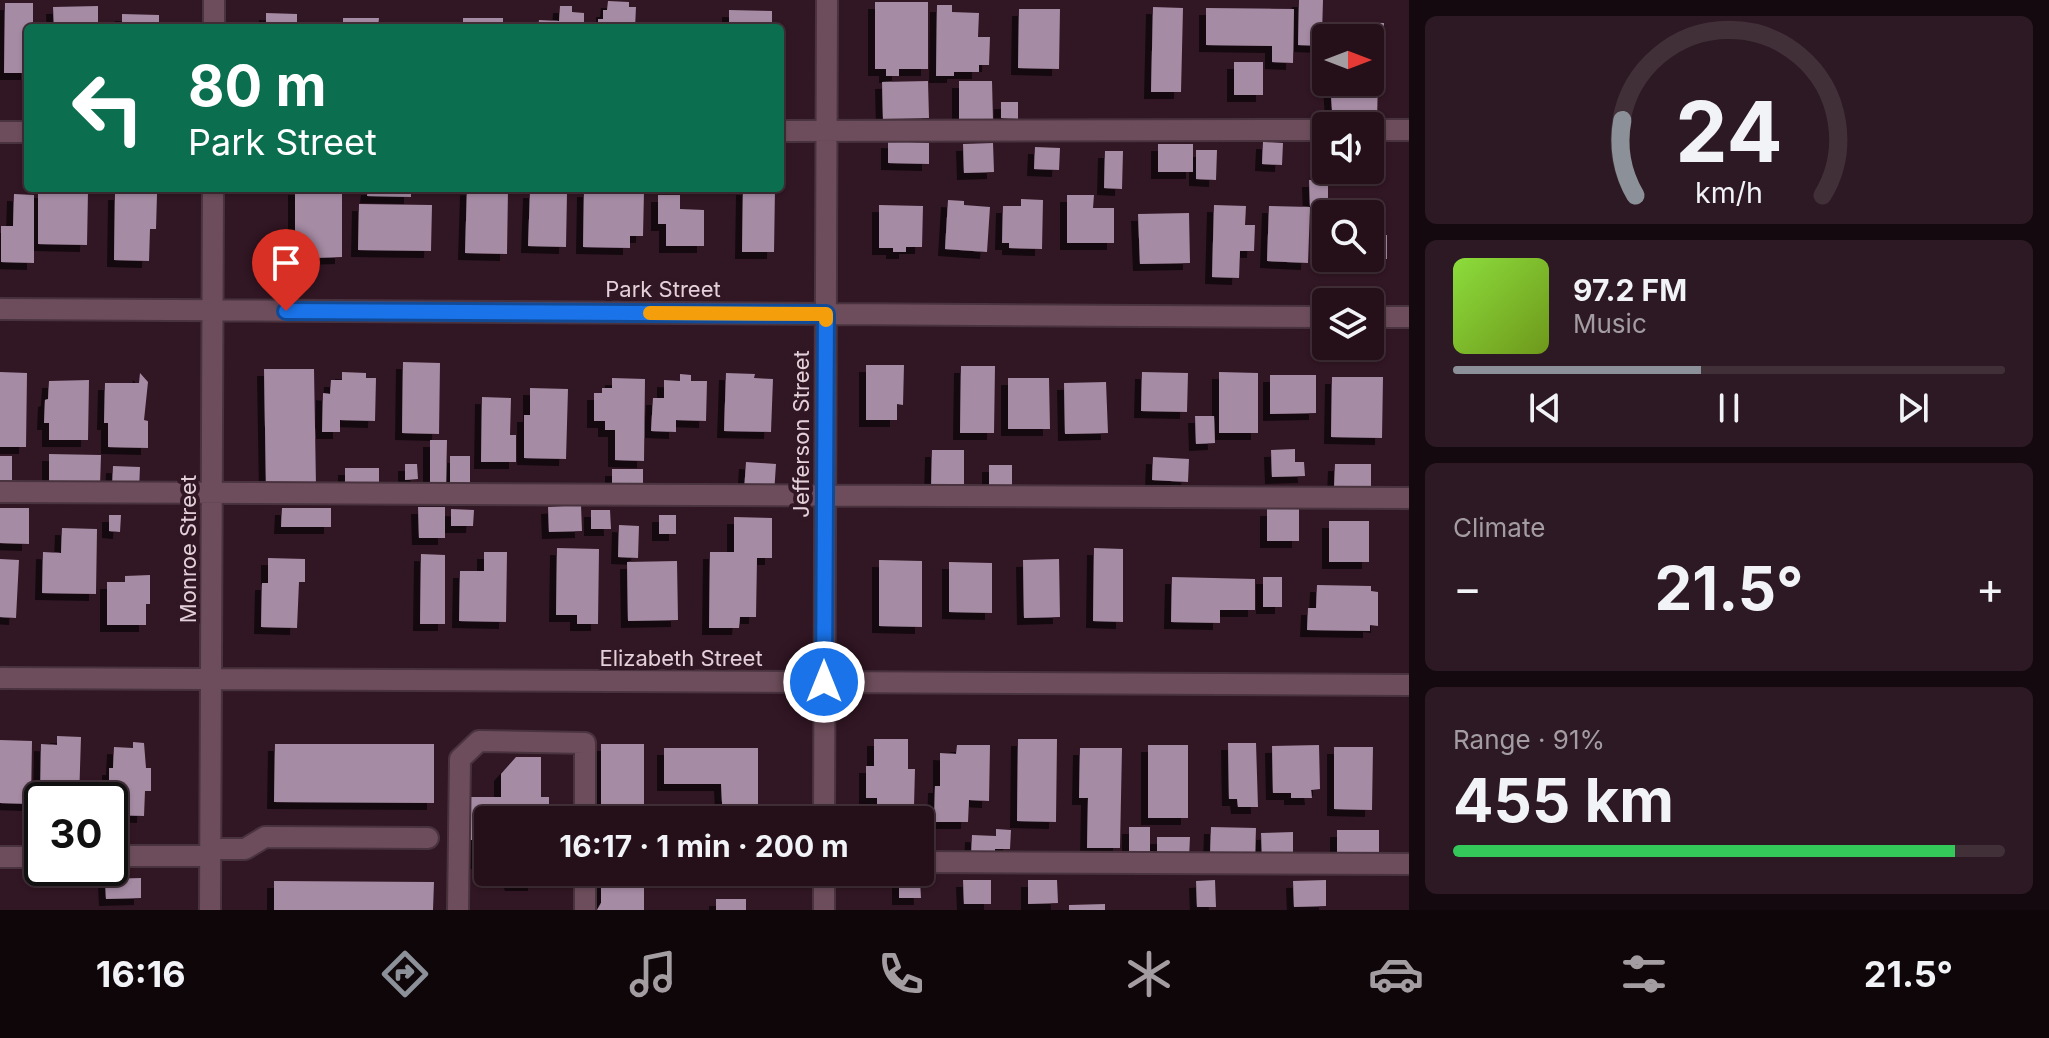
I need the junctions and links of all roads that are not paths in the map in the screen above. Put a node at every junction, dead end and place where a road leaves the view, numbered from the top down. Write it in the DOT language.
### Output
graph roads {
  1 [pos="214,0"];
  2 [pos="827,0"];
  3 [pos="214,24"];
  4 [pos="1312,130"];
  5 [pos="1384,130"];
  6 [pos="1409,130"];
  7 [pos="784,131"];
  8 [pos="826,131"];
  9 [pos="0,132"];
  10 [pos="24,132"];
  11 [pos="213,192"];
  12 [pos="0,309"];
  13 [pos="212,310"];
  14 [pos="826,314"];
  15 [pos="1312,317"];
  16 [pos="1384,317"];
  17 [pos="1409,317"];
  18 [pos="0,492"];
  19 [pos="212,493"];
  20 [pos="825,495"];
  21 [pos="1409,498"];
  22 [pos="0,678"];
  23 [pos="211,679"];
  24 [pos="824,682"];
  25 [pos="1409,685"];
  26 [pos="585,806"];
  27 [pos="824,806"];
  28 [pos="428,838"];
  29 [pos="210,853"];
  30 [pos="128,855"];
  31 [pos="0,857"];
  32 [pos="24,857"];
  33 [pos="934,862"];
  34 [pos="1409,864"];
  35 [pos="585,886"];
  36 [pos="824,886"];
  37 [pos="210,910"];
  38 [pos="458,910"];
  39 [pos="585,910"];
  40 [pos="824,910"];
  1 -- 3 [label="street"];
  2 -- 8 [label="street, Jefferson Street"];
  4 -- 8 [label="street"];
  5 -- 6 [label="street"];
  7 -- 8 [label="street"];
  8 -- 14 [label="street, Jefferson Street"];
  9 -- 10 [label="street"];
  11 -- 13 [label="street, Monroe Street"];
  12 -- 13 [label="street, Park Street"];
  13 -- 14 [label="street, Park Street"];
  13 -- 19 [label="street, Monroe Street"];
  14 -- 15 [label="street, Park Street"];
  14 -- 20 [label="street, Jefferson Street"];
  16 -- 17 [label="street"];
  18 -- 19 [label="street"];
  19 -- 20 [label="street"];
  19 -- 23 [label="street, Monroe Street"];
  20 -- 21 [label="street"];
  20 -- 24 [label="street, Jefferson Street"];
  22 -- 23 [label="street, Elizabeth Street"];
  23 -- 24 [label="street, Elizabeth Street"];
  23 -- 29 [label="street, Monroe Street"];
  24 -- 25 [label="street, Elizabeth Street"];
  24 -- 27 [label="street, Jefferson Street"];
  26 -- 38 [label="street"];
  28 -- 29 [label="street"];
  29 -- 30 [label="street"];
  29 -- 37 [label="street, Monroe Street"];
  31 -- 32 [label="street"];
  33 -- 34 [label="street"];
  35 -- 39 [label="street"];
  36 -- 40 [label="street"];
}
